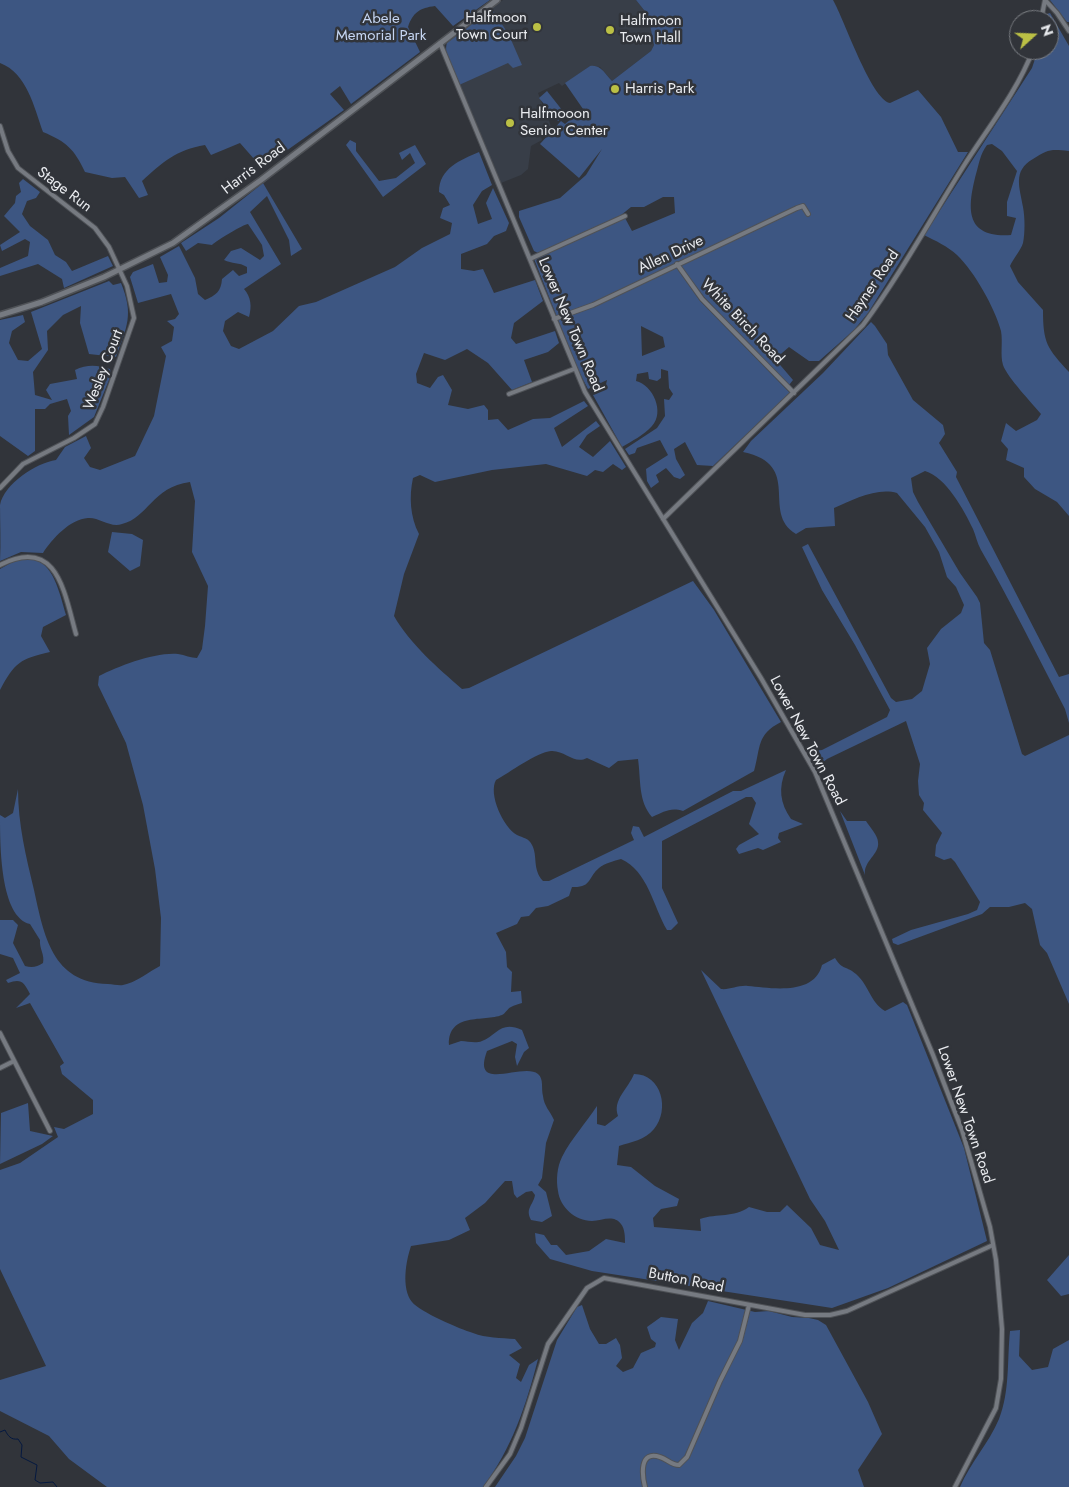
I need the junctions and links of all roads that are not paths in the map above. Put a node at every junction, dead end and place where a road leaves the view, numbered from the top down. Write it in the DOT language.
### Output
graph roads {
  1 [pos="497,0"];
  2 [pos="1045,0"];
  3 [pos="1069,31"];
  4 [pos="440,43"];
  5 [pos="1029,60"];
  6 [pos="0,126"];
  7 [pos="808,214"];
  8 [pos="625,216"];
  9 [pos="530,259"];
  10 [pos="677,264"];
  11 [pos="120,270"];
  12 [pos="0,314"];
  13 [pos="554,319"];
  14 [pos="574,369"];
  15 [pos="794,393"];
  16 [pos="509,394"];
  17 [pos="0,488"];
  18 [pos="663,519"];
  19 [pos="0,566"];
  20 [pos="76,634"];
  21 [pos="0,1033"];
  22 [pos="14,1061"];
  23 [pos="0,1068"];
  24 [pos="50,1131"];
  25 [pos="993,1245"];
  26 [pos="749,1305"];
  27 [pos="486,1487"];
  28 [pos="645,1487"];
  29 [pos="955,1487"];
  1 -- 4 [label="street, Harris Road"];
  2 -- 3 [label="street"];
  4 -- 9 [label="street, Lower New Town Road"];
  4 -- 11 [label="street, Harris Road"];
  5 -- 15 [label="street, Hayner Road"];
  6 -- 11 [label="street, Stage Run"];
  7 -- 10 [label="street, Allen Drive"];
  8 -- 9 [label="street"];
  9 -- 13 [label="street, Lower New Town Road"];
  10 -- 13 [label="street, Allen Drive"];
  10 -- 15 [label="street, White Birch Road"];
  11 -- 12 [label="street, Harris Road"];
  11 -- 17 [label="street, Wesley Court"];
  13 -- 14 [label="street, Lower New Town Road"];
  14 -- 16 [label="street"];
  14 -- 18 [label="street, Lower New Town Road"];
  15 -- 18 [label="street, Hayner Road"];
  18 -- 25 [label="street, Lower New Town Road"];
  19 -- 20 [label="street"];
  21 -- 22 [label="street"];
  22 -- 23 [label="street"];
  22 -- 24 [label="street"];
  25 -- 26 [label="street, Button Road"];
  25 -- 29 [label="street, Lower New Town Road"];
  26 -- 27 [label="street, Button Road"];
  26 -- 28 [label="street"];
}
